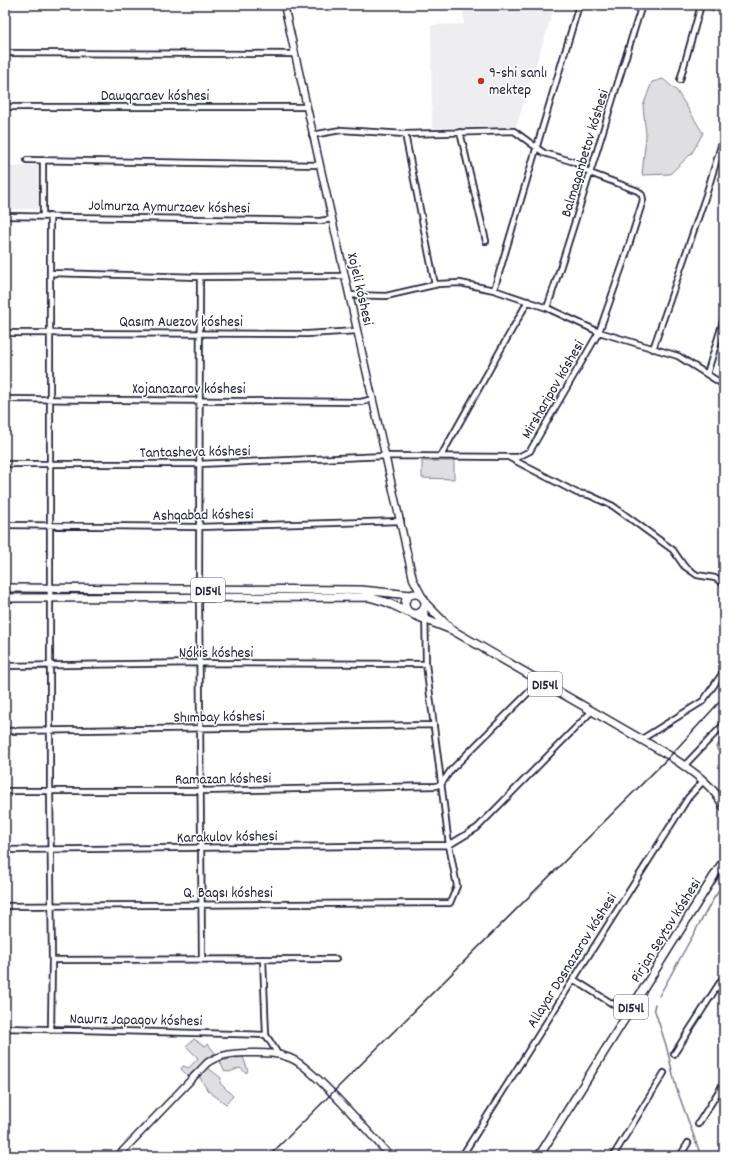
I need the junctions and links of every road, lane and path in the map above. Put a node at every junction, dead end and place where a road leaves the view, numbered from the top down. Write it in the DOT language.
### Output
graph roads {
  1 [pos="284,5"];
  2 [pos="578,5"];
  3 [pos="642,5"];
  4 [pos="701,5"];
  5 [pos="707,5"];
  6 [pos="724,10"];
  7 [pos="5,52"];
  8 [pos="294,54"];
  9 [pos="680,80"];
  10 [pos="5,107"];
  11 [pos="306,107"];
  12 [pos="460,132"];
  13 [pos="405,134"];
  14 [pos="312,135"];
  15 [pos="724,136"];
  16 [pos="536,148"];
  17 [pos="27,160"];
  18 [pos="44,160"];
  19 [pos="319,165"];
  20 [pos="590,173"];
  21 [pos="5,216"];
  22 [pos="43,216"];
  23 [pos="50,216"];
  24 [pos="332,219"];
  25 [pos="486,241"];
  26 [pos="50,273"];
  27 [pos="200,276"];
  28 [pos="345,276"];
  29 [pos="435,285"];
  30 [pos="494,290"];
  31 [pos="349,295"];
  32 [pos="528,301"];
  33 [pos="547,308"];
  34 [pos="724,318"];
  35 [pos="357,331"];
  36 [pos="599,332"];
  37 [pos="5,333"];
  38 [pos="49,333"];
  39 [pos="200,333"];
  40 [pos="653,349"];
  41 [pos="707,374"];
  42 [pos="724,385"];
  43 [pos="5,399"];
  44 [pos="373,399"];
  45 [pos="49,400"];
  46 [pos="199,400"];
  47 [pos="386,456"];
  48 [pos="441,456"];
  49 [pos="509,457"];
  50 [pos="5,464"];
  51 [pos="49,464"];
  52 [pos="198,464"];
  53 [pos="401,521"];
  54 [pos="5,525"];
  55 [pos="50,526"];
  56 [pos="198,527"];
  57 [pos="413,579"];
  58 [pos="724,584"];
  59 [pos="5,588"];
  60 [pos="50,588"];
  61 [pos="199,590"];
  62 [pos="411,595"];
  63 [pos="5,598"];
  64 [pos="50,598"];
  65 [pos="199,598"];
  66 [pos="424,602"];
  67 [pos="411,613"];
  68 [pos="425,619"];
  69 [pos="452,630"];
  70 [pos="199,663"];
  71 [pos="426,664"];
  72 [pos="50,665"];
  73 [pos="5,666"];
  74 [pos="724,671"];
  75 [pos="540,681"];
  76 [pos="592,711"];
  77 [pos="724,724"];
  78 [pos="434,725"];
  79 [pos="200,729"];
  80 [pos="5,731"];
  81 [pos="50,731"];
  82 [pos="642,739"];
  83 [pos="684,766"];
  84 [pos="704,780"];
  85 [pos="442,783"];
  86 [pos="5,791"];
  87 [pos="50,791"];
  88 [pos="200,791"];
  89 [pos="724,807"];
  90 [pos="449,845"];
  91 [pos="201,848"];
  92 [pos="5,850"];
  93 [pos="51,850"];
  94 [pos="724,860"];
  95 [pos="201,904"];
  96 [pos="5,906"];
  97 [pos="52,906"];
  98 [pos="202,959"];
  99 [pos="52,960"];
  100 [pos="263,960"];
  101 [pos="336,960"];
  102 [pos="724,976"];
  103 [pos="573,978"];
  104 [pos="627,1013"];
  105 [pos="5,1028"];
  106 [pos="51,1030"];
  107 [pos="266,1035"];
  108 [pos="278,1054"];
  109 [pos="674,1054"];
  110 [pos="664,1073"];
  111 [pos="724,1083"];
  112 [pos="698,1124"];
  113 [pos="688,1143"];
  114 [pos="118,1156"];
  115 [pos="390,1156"];
  116 [pos="462,1156"];
  117 [pos="539,1156"];
  118 [pos="613,1156"];
  119 [pos="680,1156"];
  1 -- 8 [label="street, Xojeli kóshesi"];
  2 -- 16 [label="street"];
  3 -- 20 [label="street, Balmaganbetov kóshesi"];
  4 -- 9 [label="street"];
  5 -- 6 [label="street"];
  7 -- 8 [label="street"];
  8 -- 11 [label="street, Xojeli kóshesi"];
  10 -- 11 [label="street, Dawqaraev kóshesi"];
  11 -- 14 [label="street, Xojeli kóshesi"];
  12 -- 13 [label="street"];
  12 -- 16 [label="street"];
  12 -- 25 [label="street"];
  13 -- 14 [label="street"];
  13 -- 29 [label="street"];
  14 -- 19 [label="street, Xojeli kóshesi"];
  15 -- 40 [label="street"];
  16 -- 20 [label="street"];
  16 -- 30 [label="street"];
  17 -- 18 [label="street"];
  18 -- 19 [label="street"];
  18 -- 22 [label="street"];
  19 -- 24 [label="street, Xojeli kóshesi"];
  20 -- 33 [label="street, Balmaganbetov kóshesi"];
  20 -- 36 [label="street, Mirsharipov kóshesi"];
  21 -- 22 [label="street, Jolmurza Aymurzaev kóshesi"];
  22 -- 23 [label="street, Jolmurza Aymurzaev kóshesi"];
  23 -- 24 [label="street, Jolmurza Aymurzaev kóshesi"];
  23 -- 26 [label="street"];
  24 -- 28 [label="street, Xojeli kóshesi"];
  26 -- 27 [label="street"];
  26 -- 38 [label="street"];
  27 -- 28 [label="street"];
  27 -- 39 [label="street"];
  28 -- 31 [label="street, Xojeli kóshesi"];
  29 -- 30 [label="street"];
  29 -- 31 [label="street"];
  30 -- 32 [label="street"];
  31 -- 35 [label="street, Xojeli kóshesi"];
  32 -- 33 [label="street"];
  32 -- 48 [label="street"];
  33 -- 36 [label="street"];
  34 -- 41 [label="street"];
  35 -- 39 [label="street, Qasım Auezov kóshesi"];
  35 -- 44 [label="street, Xojeli kóshesi"];
  36 -- 40 [label="street"];
  36 -- 49 [label="street, Mirsharipov kóshesi"];
  37 -- 38 [label="street, Qasım Auezov kóshesi"];
  38 -- 39 [label="street, Qasım Auezov kóshesi"];
  38 -- 45 [label="street"];
  39 -- 46 [label="street"];
  40 -- 41 [label="street"];
  41 -- 42 [label="street"];
  43 -- 45 [label="street, Xojanazarov kóshesi"];
  44 -- 46 [label="street, Xojanazarov kóshesi"];
  44 -- 47 [label="street, Xojeli kóshesi"];
  45 -- 46 [label="street, Xojanazarov kóshesi"];
  45 -- 51 [label="street"];
  46 -- 52 [label="street"];
  47 -- 48 [label="street, Mirsharipov kóshesi"];
  47 -- 52 [label="street, Tantasheva kóshesi"];
  47 -- 53 [label="street, Xojeli kóshesi"];
  48 -- 49 [label="street, Mirsharipov kóshesi"];
  49 -- 58 [label="street"];
  50 -- 51 [label="street, Tantasheva kóshesi"];
  51 -- 52 [label="street, Tantasheva kóshesi"];
  51 -- 55 [label="street"];
  52 -- 56 [label="street"];
  53 -- 56 [label="street, Ashqabad kóshesi"];
  53 -- 57 [label="street, Xojeli kóshesi"];
  54 -- 55 [label="street, Ashqabad kóshesi"];
  55 -- 56 [label="street, Ashqabad kóshesi"];
  55 -- 60 [label="street"];
  56 -- 61 [label="street"];
  57 -- 62 [label="street"];
  57 -- 66 [label="street"];
  59 -- 60 [label="main road, D154l"];
  60 -- 61 [label="main road, D154l"];
  60 -- 64 [label="street"];
  61 -- 62 [label="main road, D154l"];
  62 -- 66 [label="main road, D154l"];
  62 -- 67 [label="main road"];
  63 -- 64 [label="main road, D154l"];
  64 -- 65 [label="main road, D154l"];
  64 -- 72 [label="street"];
  65 -- 67 [label="main road, D154l"];
  65 -- 70 [label="street"];
  66 -- 67 [label="main road"];
  66 -- 68 [label="street"];
  66 -- 69 [label="main road, D154l"];
  67 -- 68 [label="main road, D154l"];
  68 -- 69 [label="main road, D154l"];
  68 -- 71 [label="street"];
  69 -- 75 [label="main road, D154l"];
  70 -- 71 [label="street, Nókis kóshesi"];
  70 -- 72 [label="street, Nókis kóshesi"];
  70 -- 79 [label="street"];
  71 -- 78 [label="street"];
  72 -- 73 [label="street, Nókis kóshesi"];
  72 -- 81 [label="street"];
  74 -- 82 [label="street"];
  75 -- 76 [label="main road, D154l"];
  75 -- 85 [label="street"];
  76 -- 82 [label="main road, D154l"];
  76 -- 90 [label="street"];
  77 -- 83 [label="street"];
  78 -- 79 [label="street, Shımbay kóshesi"];
  78 -- 85 [label="street"];
  79 -- 81 [label="street, Shımbay kóshesi"];
  79 -- 88 [label="street"];
  80 -- 81 [label="street, Shımbay kóshesi"];
  81 -- 87 [label="street"];
  82 -- 83 [label="main road, D154l"];
  83 -- 84 [label="main road, D154l"];
  84 -- 89 [label="main road, D154l"];
  84 -- 103 [label="street, Allayar Dosnazarov kóshesi"];
  85 -- 88 [label="street, Ramazan kóshesi"];
  85 -- 90 [label="street"];
  86 -- 87 [label="street, Ramazan kóshesi"];
  87 -- 88 [label="street, Ramazan kóshesi"];
  87 -- 93 [label="street"];
  88 -- 91 [label="street"];
  90 -- 91 [label="street, Karakulov kóshesi"];
  90 -- 95 [label="street, Q. Baqsı kóshesi"];
  91 -- 93 [label="street, Karakulov kóshesi"];
  91 -- 95 [label="street"];
  92 -- 93 [label="street, Karakulov kóshesi"];
  93 -- 97 [label="street"];
  94 -- 104 [label="main road, Pirjan Seytov kóshesi / D154l"];
  95 -- 97 [label="street, Q. Baqsı kóshesi"];
  95 -- 98 [label="street"];
  96 -- 97 [label="street, Q. Baqsı kóshesi"];
  97 -- 99 [label="street"];
  98 -- 99 [label="street"];
  98 -- 100 [label="street"];
  99 -- 106 [label="street"];
  100 -- 101 [label="street"];
  100 -- 107 [label="street"];
  102 -- 109 [label="street"];
  103 -- 104 [label="street"];
  103 -- 116 [label="street, Allayar Dosnazarov kóshesi"];
  104 -- 117 [label="main road, Pirjan Seytov kóshesi / D154l"];
  105 -- 106 [label="street, Nawrız Japaqov kóshesi"];
  106 -- 107 [label="street, Nawrız Japaqov kóshesi"];
  107 -- 108 [label="street"];
  108 -- 114 [label="street"];
  108 -- 115 [label="street"];
  110 -- 118 [label="street"];
  111 -- 112 [label="street"];
  113 -- 119 [label="street"];
}
